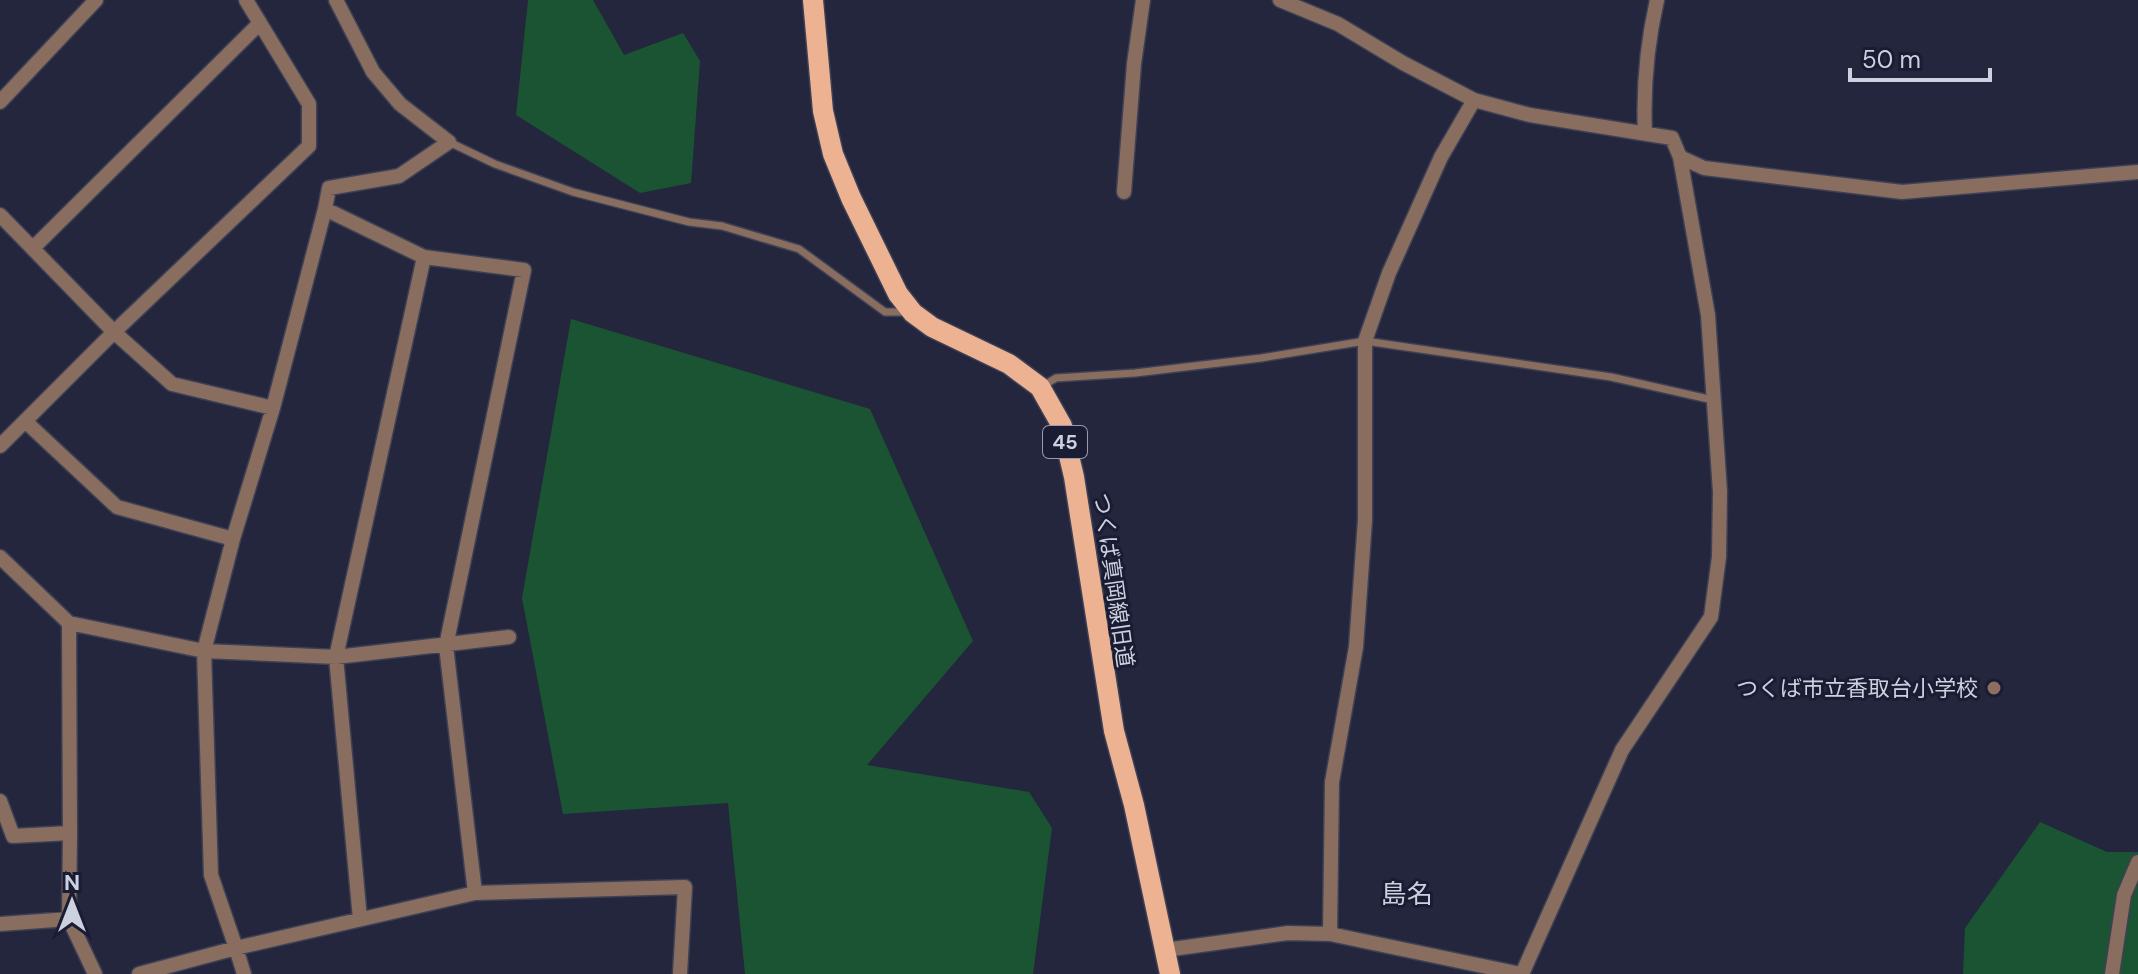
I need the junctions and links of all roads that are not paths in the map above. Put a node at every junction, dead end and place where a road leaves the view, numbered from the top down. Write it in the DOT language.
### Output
graph roads {
  1 [pos="96,0"];
  2 [pos="246,0"];
  3 [pos="336,0"];
  4 [pos="813,0"];
  5 [pos="1143,0"];
  6 [pos="1280,0"];
  7 [pos="1657,0"];
  8 [pos="260,23"];
  9 [pos="1474,100"];
  10 [pos="0,102"];
  11 [pos="1645,133"];
  12 [pos="449,142"];
  13 [pos="1680,157"];
  14 [pos="2138,172"];
  15 [pos="1124,192"];
  16 [pos="325,209"];
  17 [pos="0,215"];
  18 [pos="34,247"];
  19 [pos="424,257"];
  20 [pos="913,313"];
  21 [pos="114,332"];
  22 [pos="1365,341"];
  23 [pos="1040,387"];
  24 [pos="1713,400"];
  25 [pos="273,408"];
  26 [pos="25,421"];
  27 [pos="0,446"];
  28 [pos="233,539"];
  29 [pos="0,557"];
  30 [pos="69,623"];
  31 [pos="509,637"];
  32 [pos="446,646"];
  33 [pos="204,651"];
  34 [pos="336,657"];
  35 [pos="0,801"];
  36 [pos="70,833"];
  37 [pos="2138,862"];
  38 [pos="475,893"];
  39 [pos="69,919"];
  40 [pos="360,919"];
  41 [pos="0,924"];
  42 [pos="1330,934"];
  43 [pos="236,948"];
  44 [pos="1165,950"];
  45 [pos="95,974"];
  46 [pos="139,974"];
  47 [pos="244,974"];
  48 [pos="680,974"];
  49 [pos="1170,974"];
  50 [pos="1522,974"];
  51 [pos="2112,974"];
  1 -- 10 [label="street"];
  2 -- 8 [label="street"];
  3 -- 12 [label="street"];
  4 -- 20 [label="main road, つくば真岡線旧道 / 45"];
  5 -- 15 [label="street"];
  6 -- 9 [label="street"];
  7 -- 11 [label="street"];
  8 -- 18 [label="street"];
  8 -- 21 [label="street"];
  9 -- 11 [label="street"];
  9 -- 22 [label="street"];
  11 -- 13 [label="street"];
  12 -- 16 [label="street"];
  12 -- 20 [label="lane"];
  13 -- 14 [label="street"];
  13 -- 24 [label="street"];
  16 -- 19 [label="street"];
  16 -- 25 [label="street"];
  17 -- 18 [label="street"];
  18 -- 21 [label="street"];
  19 -- 32 [label="street"];
  19 -- 34 [label="street"];
  20 -- 23 [label="main road, つくば真岡線旧道 / 45"];
  21 -- 25 [label="street"];
  21 -- 26 [label="street"];
  22 -- 23 [label="lane"];
  22 -- 24 [label="lane"];
  22 -- 42 [label="street"];
  23 -- 44 [label="main road, つくば真岡線旧道 / 45"];
  24 -- 50 [label="street"];
  25 -- 28 [label="street"];
  26 -- 27 [label="street"];
  26 -- 28 [label="street"];
  28 -- 33 [label="street"];
  29 -- 30 [label="street"];
  30 -- 33 [label="street"];
  30 -- 36 [label="street"];
  31 -- 32 [label="street"];
  32 -- 34 [label="street"];
  32 -- 38 [label="street"];
  33 -- 34 [label="street"];
  33 -- 43 [label="street"];
  34 -- 40 [label="street"];
  35 -- 36 [label="street"];
  36 -- 39 [label="street"];
  37 -- 51 [label="street"];
  38 -- 40 [label="street"];
  38 -- 48 [label="street"];
  39 -- 41 [label="street"];
  39 -- 45 [label="street"];
  40 -- 43 [label="street"];
  42 -- 44 [label="street"];
  42 -- 50 [label="street"];
  43 -- 46 [label="street"];
  43 -- 47 [label="street"];
  44 -- 49 [label="main road, つくば真岡線旧道 / 45"];
}
